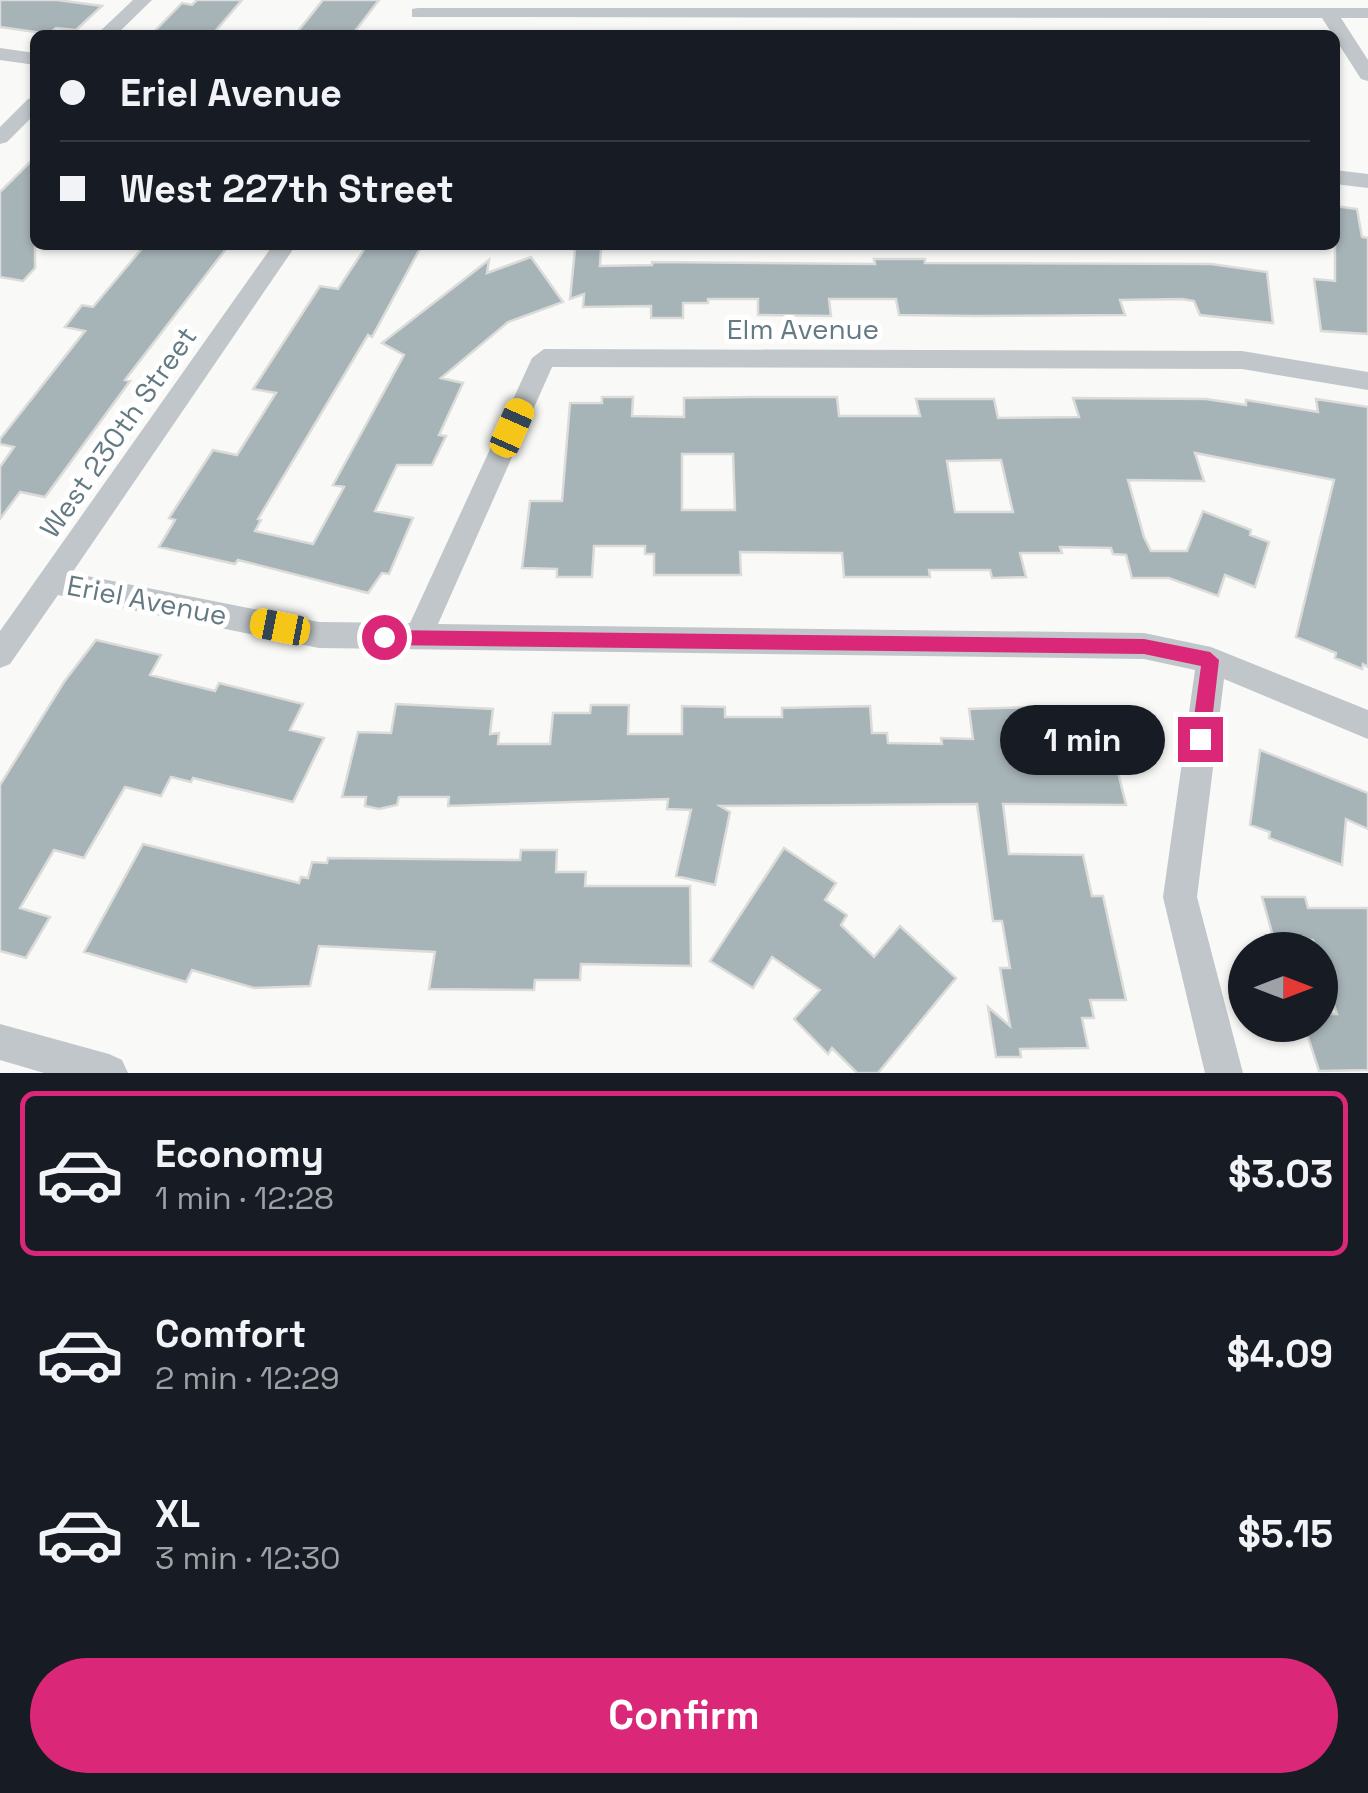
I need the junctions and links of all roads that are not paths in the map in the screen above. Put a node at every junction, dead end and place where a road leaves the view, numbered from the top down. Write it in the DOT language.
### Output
graph roads {
  1 [pos="143,0"];
  2 [pos="420,6"];
  3 [pos="1368,13"];
  4 [pos="1328,14"];
  5 [pos="110,30"];
  6 [pos="1338,30"];
  7 [pos="1340,32"];
  8 [pos="0,54"];
  9 [pos="30,58"];
  10 [pos="1368,75"];
  11 [pos="30,107"];
  12 [pos="0,138"];
  13 [pos="1340,177"];
  14 [pos="1368,181"];
  15 [pos="282,250"];
  16 [pos="1368,381"];
  17 [pos="50,581"];
  18 [pos="417,638"];
  19 [pos="0,654"];
  20 [pos="1210,660"];
  21 [pos="1368,725"];
  22 [pos="0,1042"];
  23 [pos="109,1073"];
  24 [pos="1224,1073"];
  1 -- 5 [label="street"];
  2 -- 4 [label="street"];
  3 -- 4 [label="street"];
  4 -- 6 [label="street"];
  7 -- 10 [label="street"];
  8 -- 9 [label="street"];
  11 -- 12 [label="street"];
  13 -- 14 [label="street"];
  15 -- 17 [label="street, West 230th Street"];
  16 -- 18 [label="street, Elm Avenue"];
  17 -- 18 [label="street, Eriel Avenue"];
  17 -- 19 [label="street, West 230th Street"];
  18 -- 20 [label="street, Eriel Avenue"];
  20 -- 21 [label="street, Eriel Avenue"];
  20 -- 24 [label="street"];
  22 -- 23 [label="street"];
}
